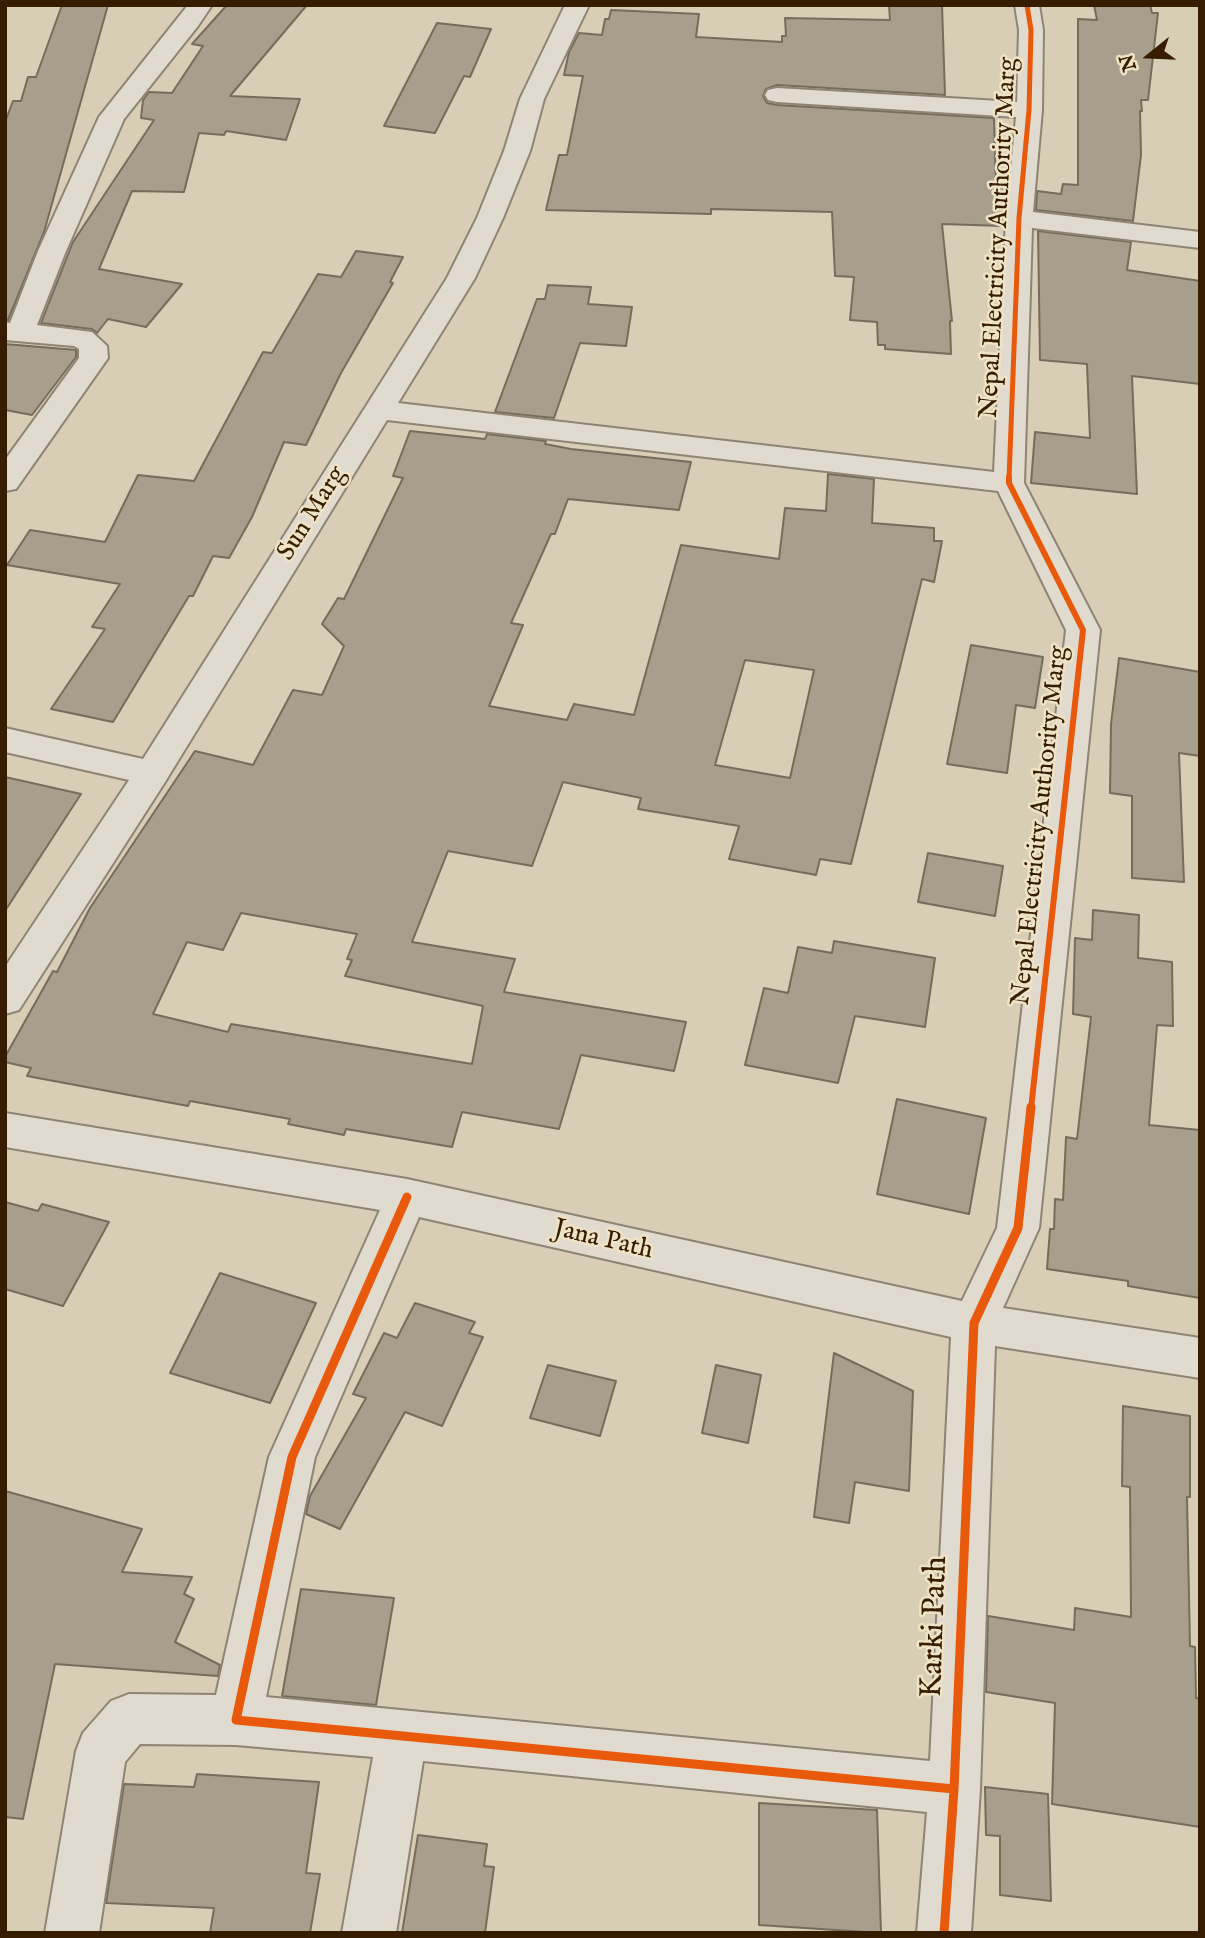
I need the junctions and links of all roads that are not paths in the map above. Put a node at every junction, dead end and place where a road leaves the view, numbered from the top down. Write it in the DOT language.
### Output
graph roads {
  1 [pos="200,5"];
  2 [pos="577,5"];
  3 [pos="1027,5"];
  4 [pos="777,95"];
  5 [pos="1029,110"];
  6 [pos="1019,218"];
  7 [pos="1200,240"];
  8 [pos="12,332"];
  9 [pos="379,410"];
  10 [pos="5,482"];
  11 [pos="1009,482"];
  12 [pos="5,740"];
  13 [pos="152,774"];
  14 [pos="5,999"];
  15 [pos="5,1130"];
  16 [pos="407,1197"];
  17 [pos="974,1323"];
  18 [pos="1200,1358"];
  19 [pos="236,1720"];
  20 [pos="401,1734"];
  21 [pos="954,1789"];
  22 [pos="72,1933"];
  23 [pos="369,1933"];
  24 [pos="944,1933"];
  1 -- 8 [label="street"];
  2 -- 9 [label="street, Sun Marg"];
  3 -- 5 [label="street, Nepal Electricity Authority Marg"];
  4 -- 5 [label="street"];
  5 -- 6 [label="street, Nepal Electricity Authority Marg"];
  6 -- 7 [label="street"];
  6 -- 11 [label="street, Nepal Electricity Authority Marg"];
  8 -- 10 [label="street"];
  9 -- 11 [label="street"];
  9 -- 13 [label="street, Sun Marg"];
  11 -- 17 [label="street, Nepal Electricity Authority Marg"];
  12 -- 13 [label="street"];
  13 -- 14 [label="street, Sun Marg"];
  15 -- 16 [label="street, Jana Path"];
  16 -- 17 [label="street, Jana Path"];
  16 -- 19 [label="street"];
  17 -- 18 [label="street, Jana Path"];
  17 -- 21 [label="street, Karki Path"];
  19 -- 20 [label="street"];
  19 -- 22 [label="street"];
  20 -- 21 [label="street"];
  20 -- 23 [label="street"];
  21 -- 24 [label="street, Karki Path"];
}
